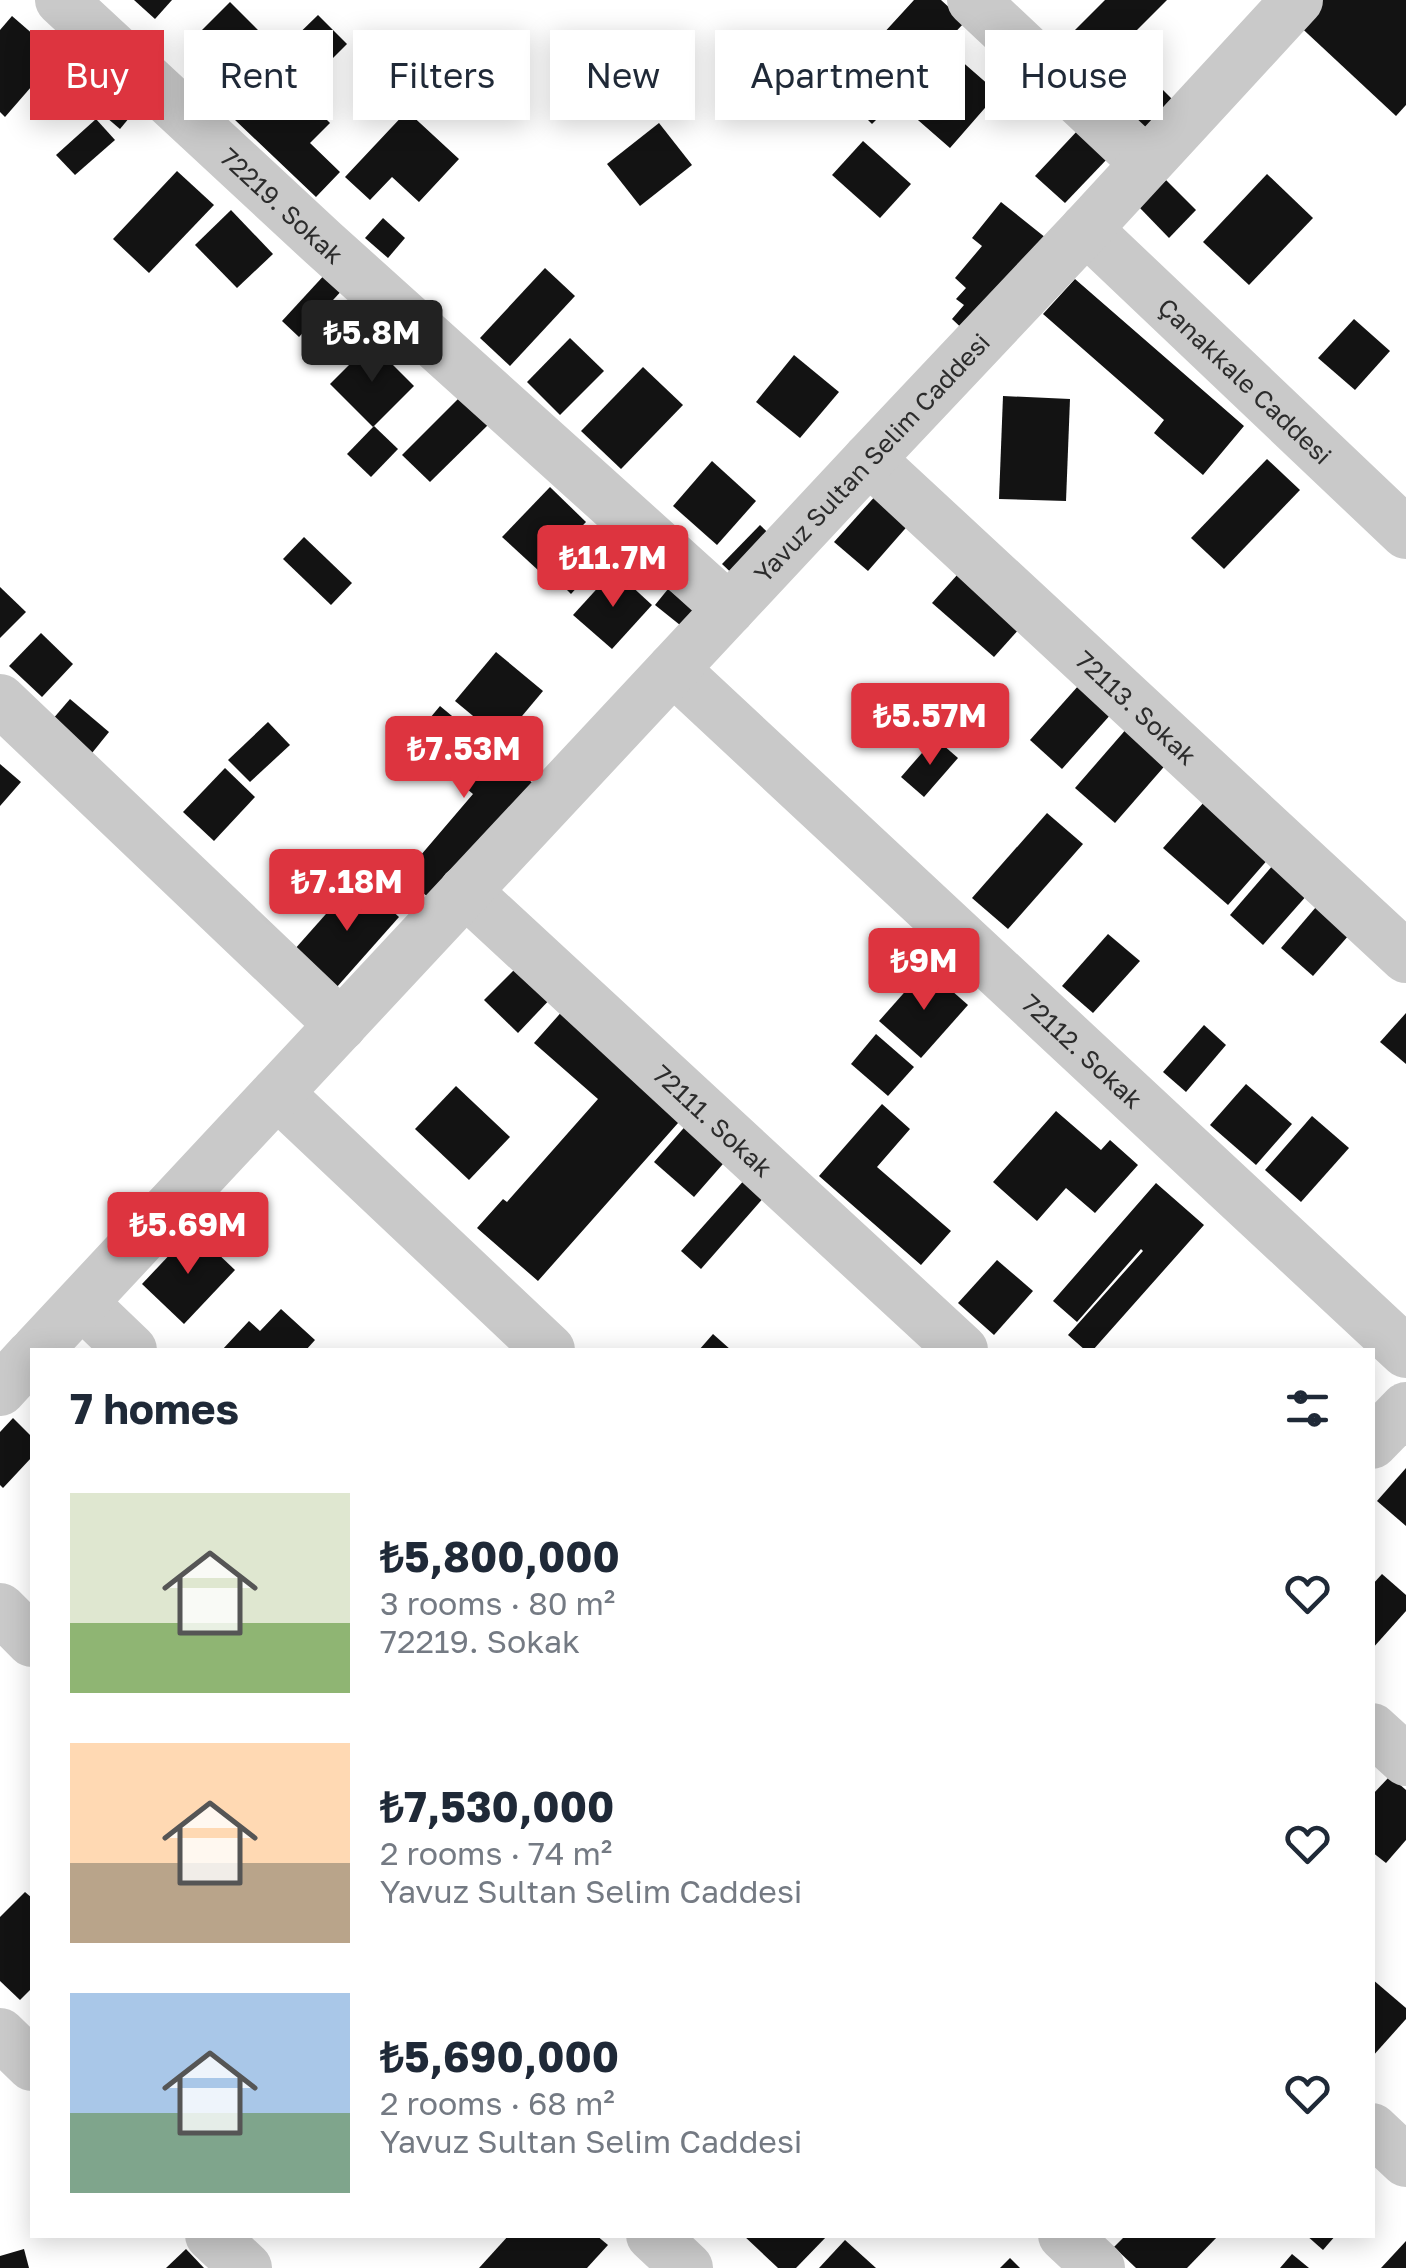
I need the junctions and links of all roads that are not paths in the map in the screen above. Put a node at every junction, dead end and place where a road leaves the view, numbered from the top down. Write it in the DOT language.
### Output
graph roads {
  1 [pos="60,0"];
  2 [pos="973,0"];
  3 [pos="1298,0"];
  4 [pos="1146,162"];
  5 [pos="1086,230"];
  6 [pos="869,458"];
  7 [pos="1406,533"];
  8 [pos="729,609"];
  9 [pos="673,669"];
  10 [pos="0,700"];
  11 [pos="465,892"];
  12 [pos="1406,957"];
  13 [pos="341,1024"];
  14 [pos="277,1093"];
  15 [pos="82,1302"];
  16 [pos="40,1348"];
  17 [pos="129,1348"];
  18 [pos="547,1348"];
  19 [pos="960,1348"];
  20 [pos="1406,1352"];
  21 [pos="30,1358"];
  22 [pos="0,1390"];
  23 [pos="1406,1408"];
  24 [pos="1375,1441"];
  25 [pos="0,1610"];
  26 [pos="30,1639"];
  27 [pos="1375,1732"];
  28 [pos="1406,1760"];
  29 [pos="0,2034"];
  30 [pos="30,2063"];
  31 [pos="1375,2132"];
  32 [pos="1406,2161"];
  33 [pos="215,2238"];
  34 [pos="655,2238"];
  35 [pos="1067,2238"];
  36 [pos="246,2268"];
  37 [pos="687,2268"];
  38 [pos="1099,2268"];
  1 -- 8 [label="street, 72219. Sokak"];
  2 -- 4 [label="street"];
  3 -- 4 [label="street, Yavuz Sultan Selim Caddesi"];
  4 -- 5 [label="street, Yavuz Sultan Selim Caddesi"];
  5 -- 6 [label="street, Yavuz Sultan Selim Caddesi"];
  5 -- 7 [label="street, Çanakkale Caddesi"];
  6 -- 8 [label="street, Yavuz Sultan Selim Caddesi"];
  6 -- 12 [label="street, 72113. Sokak"];
  8 -- 9 [label="street, Yavuz Sultan Selim Caddesi"];
  9 -- 11 [label="street, Yavuz Sultan Selim Caddesi"];
  9 -- 20 [label="street, 72112. Sokak"];
  10 -- 13 [label="street"];
  11 -- 13 [label="street, Yavuz Sultan Selim Caddesi"];
  11 -- 19 [label="street, 72111. Sokak"];
  13 -- 14 [label="street, Yavuz Sultan Selim Caddesi"];
  14 -- 15 [label="street, Yavuz Sultan Selim Caddesi"];
  14 -- 18 [label="street"];
  15 -- 16 [label="street, Yavuz Sultan Selim Caddesi"];
  15 -- 17 [label="street"];
  21 -- 22 [label="street, Yavuz Sultan Selim Caddesi"];
  23 -- 24 [label="street"];
  25 -- 26 [label="street"];
  27 -- 28 [label="street"];
  29 -- 30 [label="street"];
  31 -- 32 [label="street"];
  33 -- 36 [label="street"];
  34 -- 37 [label="street"];
  35 -- 38 [label="street"];
}
